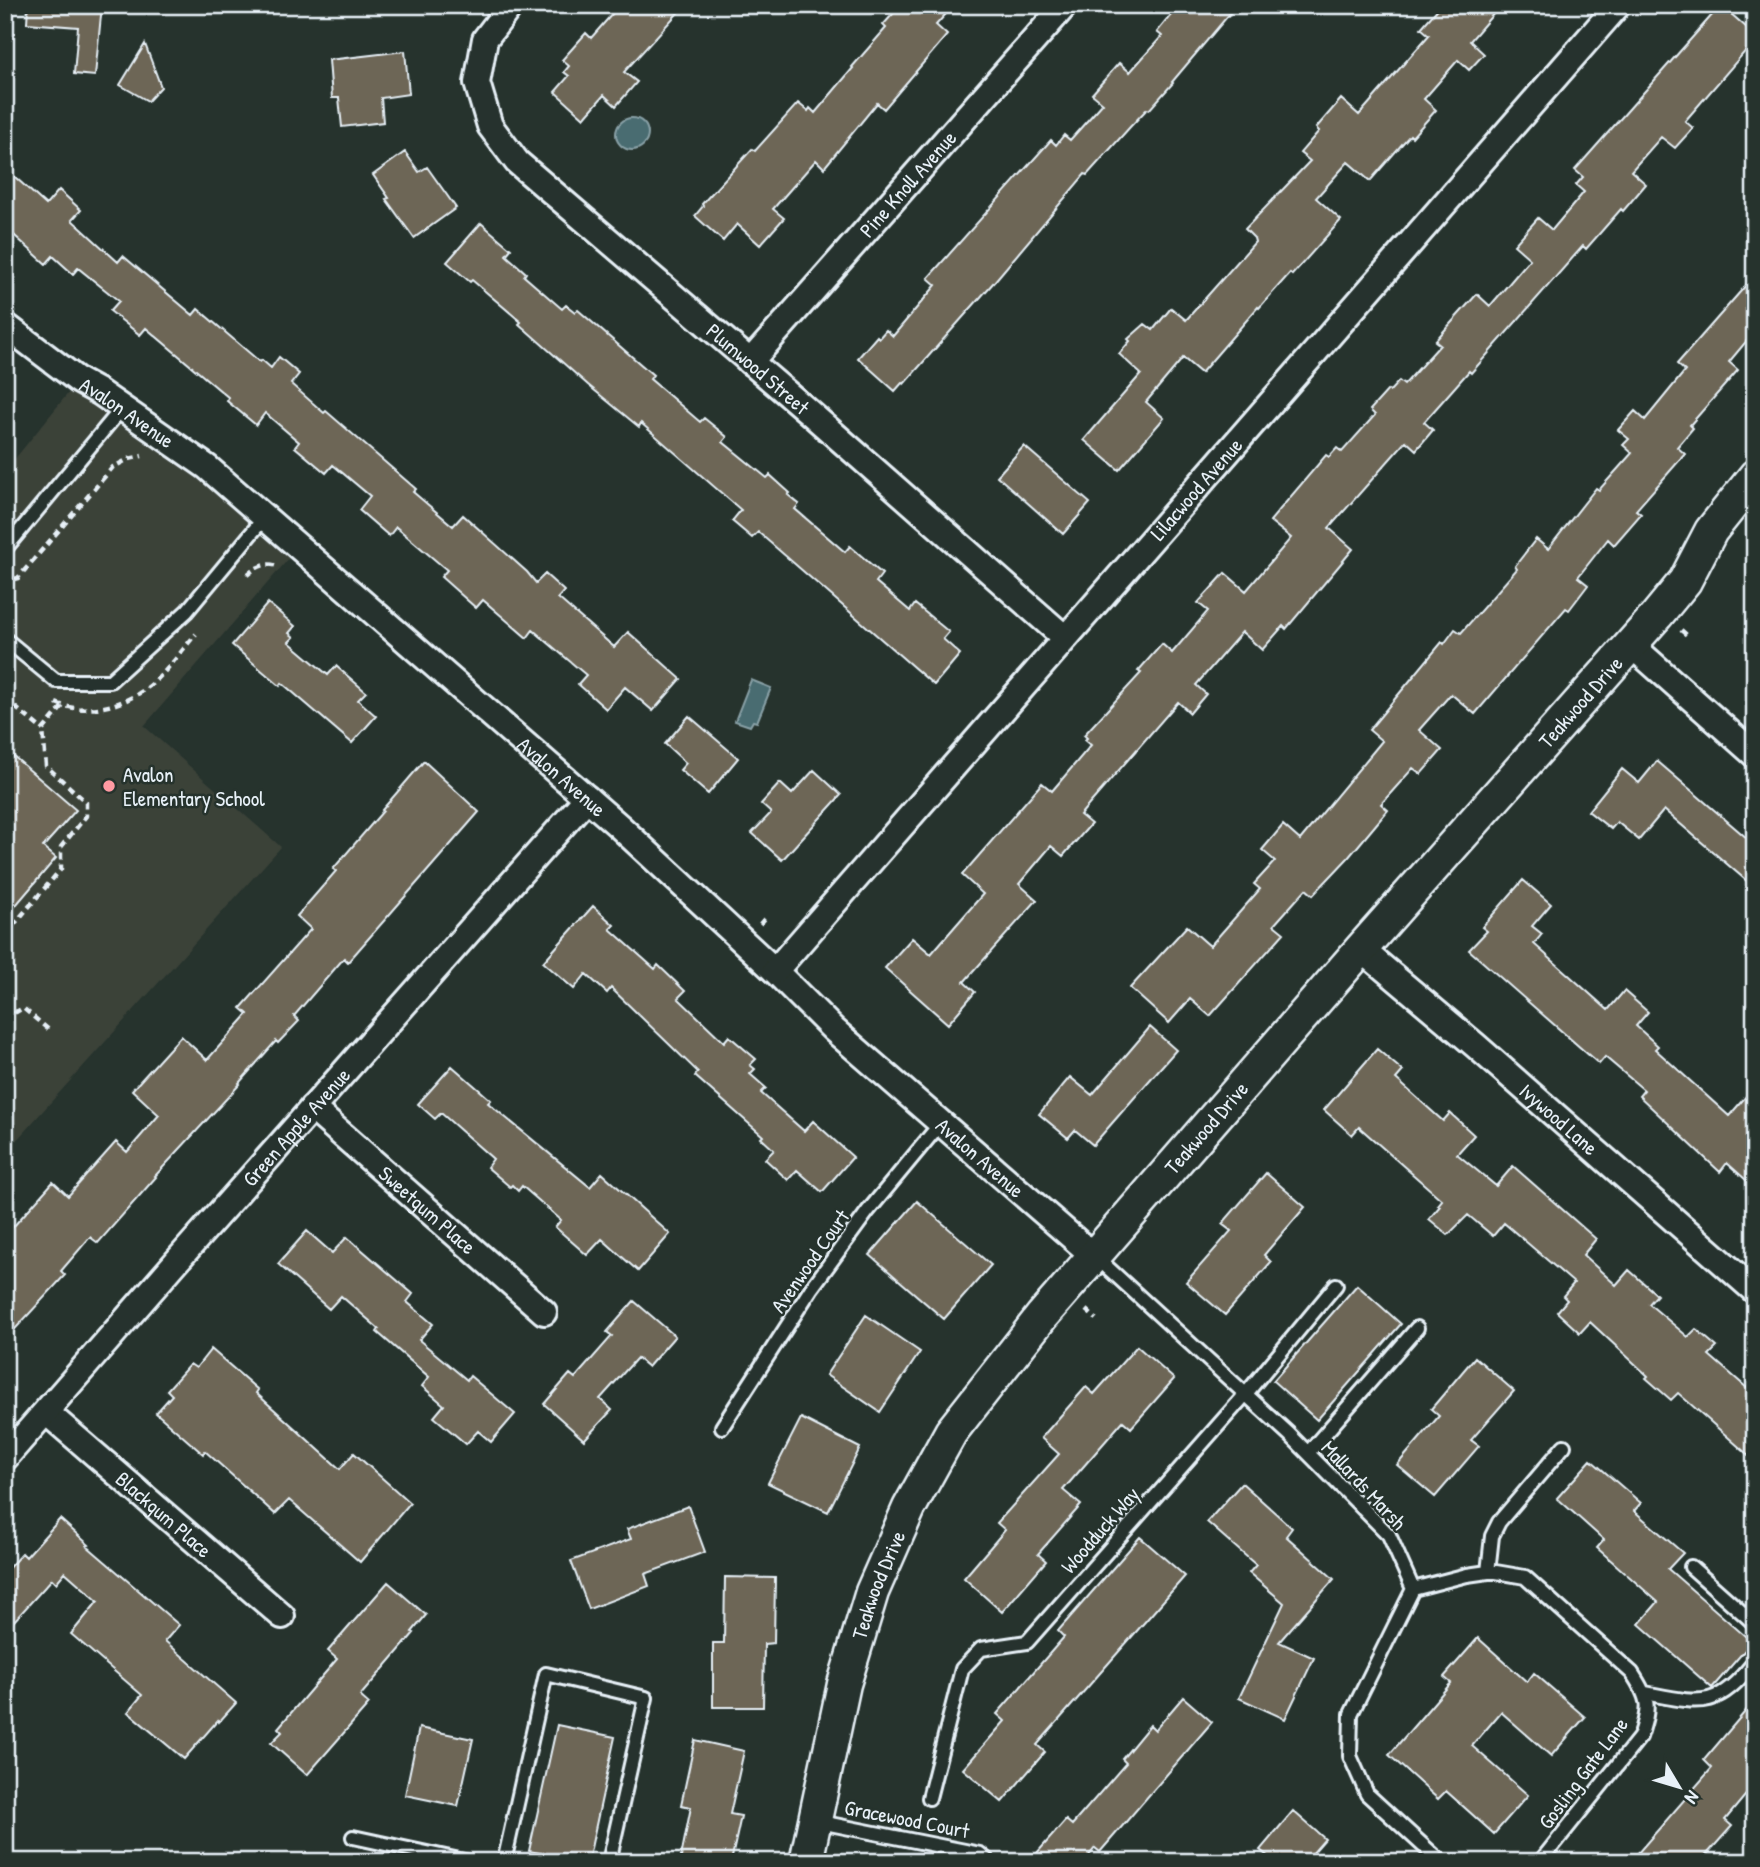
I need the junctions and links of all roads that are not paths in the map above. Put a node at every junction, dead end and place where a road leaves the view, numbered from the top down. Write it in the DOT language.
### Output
graph roads {
  1 [pos="511,5"];
  2 [pos="1065,5"];
  3 [pos="1618,5"];
  4 [pos="5,325"];
  5 [pos="750,362"];
  6 [pos="122,408"];
  7 [pos="1755,476"];
  8 [pos="265,517"];
  9 [pos="5,549"];
  10 [pos="1065,638"];
  11 [pos="5,639"];
  12 [pos="1630,645"];
  13 [pos="1755,755"];
  14 [pos="587,798"];
  15 [pos="1361,949"];
  16 [pos="775,971"];
  17 [pos="312,1108"];
  18 [pos="940,1124"];
  19 [pos="1095,1257"];
  20 [pos="1336,1285"];
  21 [pos="1755,1291"];
  22 [pos="544,1312"];
  23 [pos="1417,1328"];
  24 [pos="1245,1395"];
  25 [pos="46,1412"];
  26 [pos="722,1427"];
  27 [pos="1564,1446"];
  28 [pos="1308,1453"];
  29 [pos="5,1458"];
  30 [pos="1691,1567"];
  31 [pos="1488,1572"];
  32 [pos="1413,1589"];
  33 [pos="282,1616"];
  34 [pos="1755,1624"];
  35 [pos="1755,1661"];
  36 [pos="1645,1693"];
  37 [pos="929,1798"];
  38 [pos="815,1821"];
  39 [pos="353,1837"];
  40 [pos="469,1862"];
  41 [pos="503,1862"];
  42 [pos="609,1862"];
  43 [pos="806,1862"];
  44 [pos="989,1862"];
  45 [pos="1441,1862"];
  46 [pos="1540,1862"];
  1 -- 5 [label="street, Plumwood Street"];
  2 -- 5 [label="street, Pine Knoll Avenue"];
  3 -- 10 [label="street, Lilacwood Avenue"];
  4 -- 6 [label="street, Avalon Avenue"];
  5 -- 10 [label="street, Plumwood Street"];
  6 -- 8 [label="street, Avalon Avenue"];
  6 -- 9 [label="lane"];
  7 -- 12 [label="street, Teakwood Drive"];
  8 -- 11 [label="lane"];
  8 -- 14 [label="street, Avalon Avenue"];
  10 -- 16 [label="street, Lilacwood Avenue"];
  12 -- 13 [label="street"];
  12 -- 15 [label="street, Teakwood Drive"];
  14 -- 16 [label="street, Avalon Avenue"];
  14 -- 17 [label="street, Green Apple Avenue"];
  15 -- 19 [label="street, Teakwood Drive"];
  15 -- 21 [label="street, Ivywood Lane"];
  16 -- 18 [label="street, Avalon Avenue"];
  17 -- 22 [label="street, Sweetgum Place"];
  17 -- 25 [label="street, Green Apple Avenue"];
  18 -- 19 [label="street, Avalon Avenue"];
  18 -- 26 [label="lane, Avenwood Court"];
  19 -- 24 [label="lane, Mallards Marsh"];
  19 -- 38 [label="street, Teakwood Drive"];
  20 -- 24 [label="lane, Woodduck Way"];
  23 -- 28 [label="lane"];
  24 -- 28 [label="lane, Mallards Marsh"];
  24 -- 37 [label="lane, Woodduck Way"];
  25 -- 29 [label="street, Green Apple Avenue"];
  25 -- 33 [label="street, Blackgum Place"];
  27 -- 31 [label="lane"];
  28 -- 32 [label="lane, Mallards Marsh"];
  30 -- 34 [label="lane"];
  31 -- 32 [label="lane"];
  31 -- 36 [label="lane"];
  32 -- 45 [label="lane"];
  35 -- 36 [label="lane"];
  36 -- 46 [label="lane, Gosling Gate Lane"];
  38 -- 43 [label="street, Teakwood Drive"];
  38 -- 44 [label="lane, Gracewood Court"];
  39 -- 40 [label="lane"];
  41 -- 42 [label="lane"];
}
